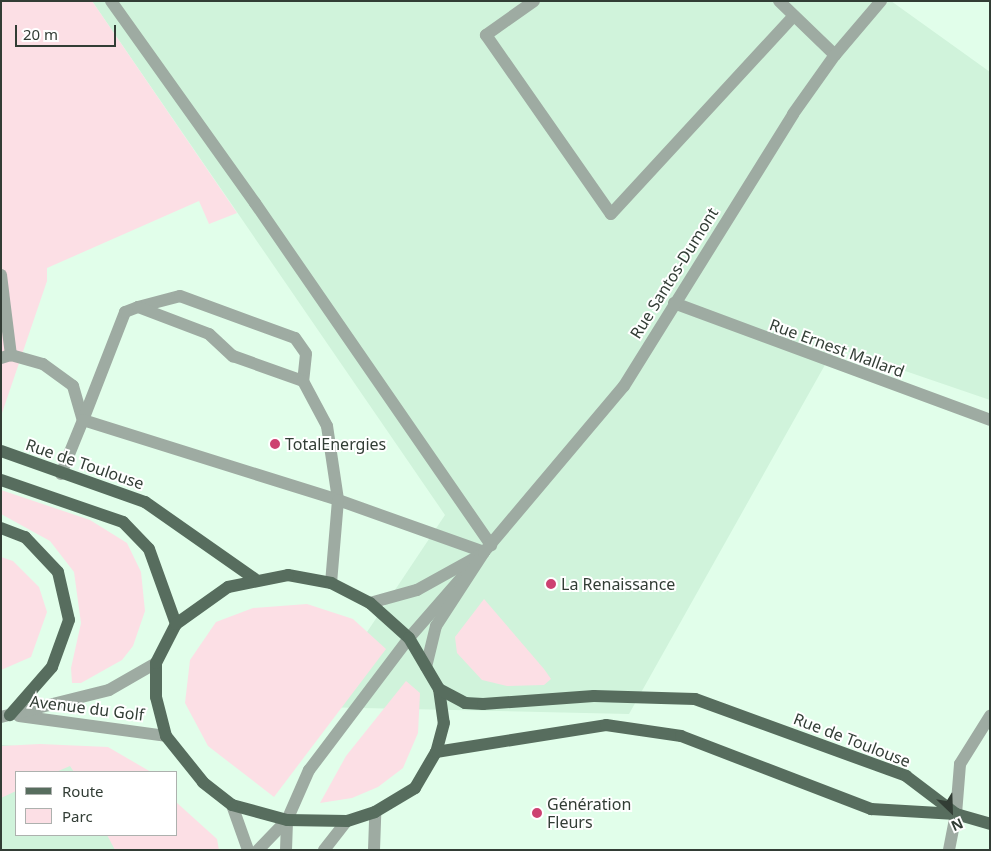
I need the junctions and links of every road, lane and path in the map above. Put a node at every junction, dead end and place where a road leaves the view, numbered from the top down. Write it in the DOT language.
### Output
graph roads {
  1 [pos="111,1"];
  2 [pos="534,1"];
  3 [pos="779,1"];
  4 [pos="881,1"];
  5 [pos="793,17"];
  6 [pos="835,55"];
  7 [pos="1,275"];
  8 [pos="674,303"];
  9 [pos="138,306"];
  10 [pos="6,357"];
  11 [pos="303,381"];
  12 [pos="83,420"];
  13 [pos="990,420"];
  14 [pos="1,451"];
  15 [pos="61,474"];
  16 [pos="1,480"];
  17 [pos="338,500"];
  18 [pos="1,528"];
  19 [pos="488,549"];
  20 [pos="255,579"];
  21 [pos="332,584"];
  22 [pos="370,603"];
  23 [pos="176,624"];
  24 [pos="409,638"];
  25 [pos="156,663"];
  26 [pos="426,667"];
  27 [pos="439,689"];
  28 [pos="5,716"];
  29 [pos="990,716"];
  30 [pos="166,736"];
  31 [pos="436,752"];
  32 [pos="232,805"];
  33 [pos="375,812"];
  34 [pos="956,814"];
  35 [pos="287,820"];
  36 [pos="347,821"];
  37 [pos="990,824"];
  38 [pos="248,850"];
  39 [pos="258,850"];
  40 [pos="286,850"];
  41 [pos="324,850"];
  42 [pos="374,850"];
  43 [pos="949,850"];
  1 -- 19 [label="street"];
  2 -- 5 [label="street"];
  3 -- 5 [label="street"];
  4 -- 6 [label="street, Rue Santos-Dumont"];
  5 -- 6 [label="street"];
  6 -- 8 [label="street, Rue Santos-Dumont"];
  7 -- 10 [label="street"];
  8 -- 13 [label="street, Rue Ernest Mallard"];
  8 -- 19 [label="street, Rue Santos-Dumont"];
  9 -- 11 [label="street"];
  9 -- 11 [label="street"];
  9 -- 12 [label="street"];
  10 -- 12 [label="street"];
  11 -- 17 [label="street"];
  12 -- 15 [label="street"];
  12 -- 17 [label="street"];
  14 -- 15 [label="main road, Rue de Toulouse"];
  15 -- 20 [label="main road, Rue de Toulouse"];
  16 -- 23 [label="main road"];
  17 -- 19 [label="street"];
  17 -- 21 [label="street"];
  18 -- 28 [label="main road"];
  19 -- 22 [label="street, Rue Santos-Dumont"];
  19 -- 24 [label="street"];
  19 -- 26 [label="street, Rue Santos-Dumont"];
  20 -- 21 [label="main road"];
  20 -- 23 [label="main road"];
  21 -- 22 [label="main road"];
  22 -- 24 [label="main road"];
  23 -- 25 [label="main road"];
  24 -- 26 [label="main road"];
  24 -- 35 [label="street"];
  25 -- 28 [label="street, Avenue du Golf"];
  25 -- 30 [label="main road"];
  26 -- 27 [label="main road"];
  27 -- 31 [label="main road"];
  27 -- 34 [label="main road, Rue de Toulouse"];
  28 -- 30 [label="street, Avenue du Golf"];
  29 -- 34 [label="street"];
  30 -- 32 [label="main road"];
  31 -- 33 [label="main road"];
  31 -- 34 [label="main road"];
  32 -- 35 [label="main road"];
  32 -- 38 [label="street"];
  33 -- 36 [label="main road"];
  33 -- 42 [label="street"];
  34 -- 37 [label="main road"];
  34 -- 43 [label="street"];
  35 -- 36 [label="main road"];
  35 -- 39 [label="street"];
  35 -- 40 [label="street"];
  36 -- 41 [label="street"];
}
